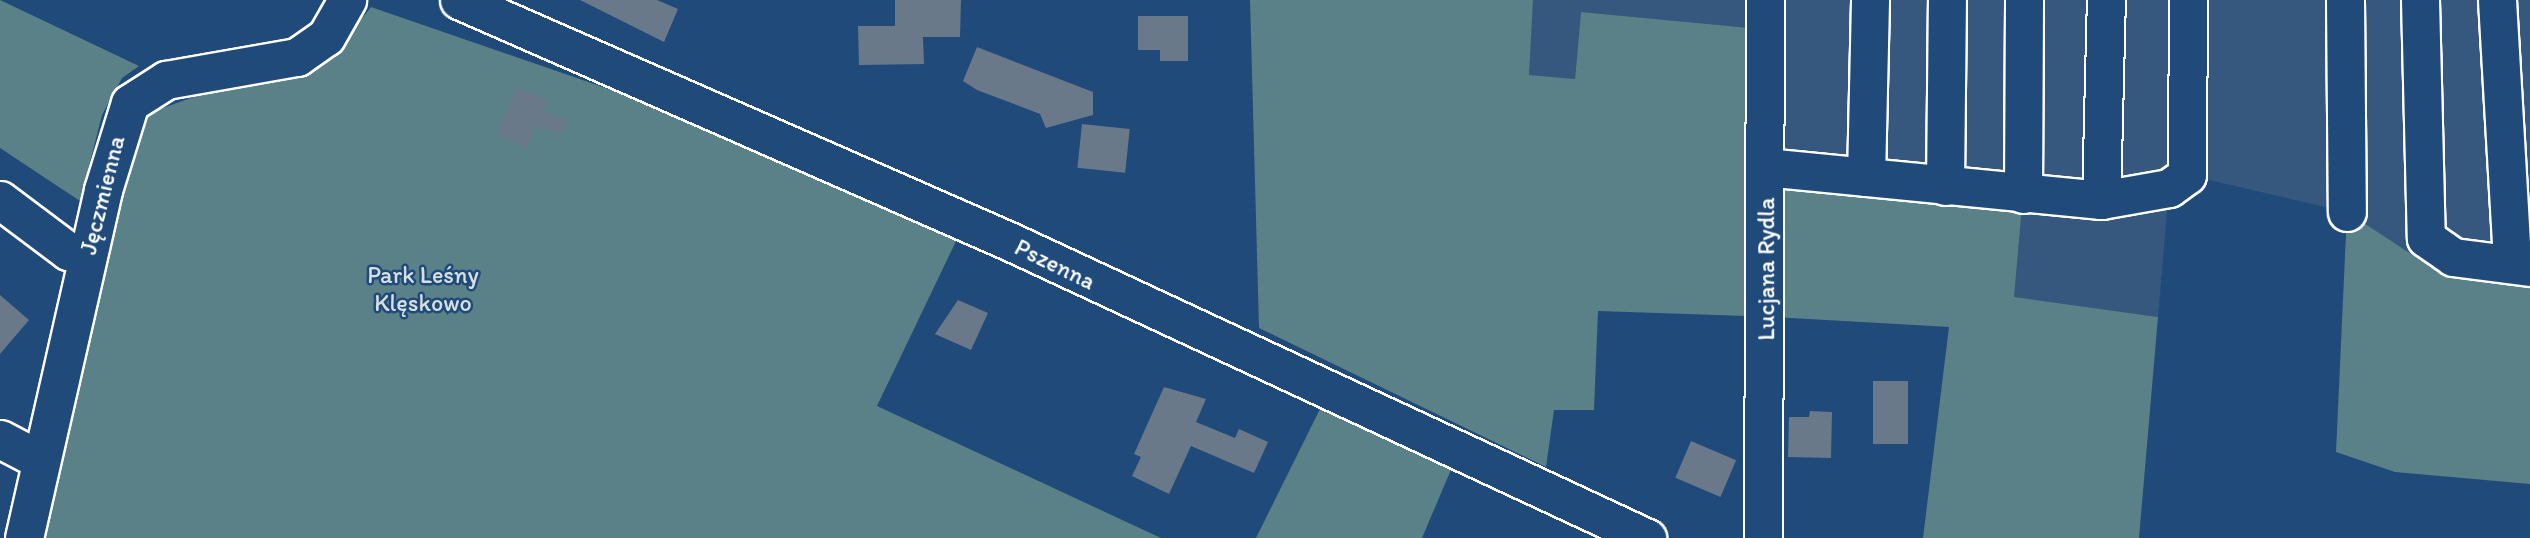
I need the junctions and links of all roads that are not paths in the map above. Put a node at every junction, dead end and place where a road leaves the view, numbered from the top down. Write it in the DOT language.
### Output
graph roads {
  1 [pos="347,0"];
  2 [pos="459,0"];
  3 [pos="1765,0"];
  4 [pos="1870,0"];
  5 [pos="1947,0"];
  6 [pos="2024,0"];
  7 [pos="2106,0"];
  8 [pos="2188,0"];
  9 [pos="2345,0"];
  10 [pos="2420,0"];
  11 [pos="2497,0"];
  12 [pos="1765,167"];
  13 [pos="1866,177"];
  14 [pos="1945,186"];
  15 [pos="2023,194"];
  16 [pos="0,200"];
  17 [pos="2101,200"];
  18 [pos="2347,212"];
  19 [pos="87,257"];
  20 [pos="2521,264"];
  21 [pos="0,439"];
  22 [pos="40,460"];
  23 [pos="24,538"];
  24 [pos="1647,538"];
  25 [pos="1763,538"];
  1 -- 19 [label="street, Jęczmienna"];
  2 -- 24 [label="street, Pszenna"];
  3 -- 12 [label="street, Lucjana Rydla"];
  4 -- 13 [label="street"];
  5 -- 14 [label="street"];
  6 -- 15 [label="street"];
  7 -- 17 [label="street"];
  8 -- 17 [label="street"];
  9 -- 18 [label="street"];
  10 -- 20 [label="street"];
  11 -- 20 [label="street"];
  12 -- 13 [label="street"];
  12 -- 25 [label="street, Lucjana Rydla"];
  13 -- 14 [label="street"];
  14 -- 15 [label="street"];
  15 -- 17 [label="street"];
  16 -- 19 [label="street"];
  19 -- 22 [label="street, Jęczmienna"];
  21 -- 22 [label="street"];
  22 -- 23 [label="street, Jęczmienna"];
}
